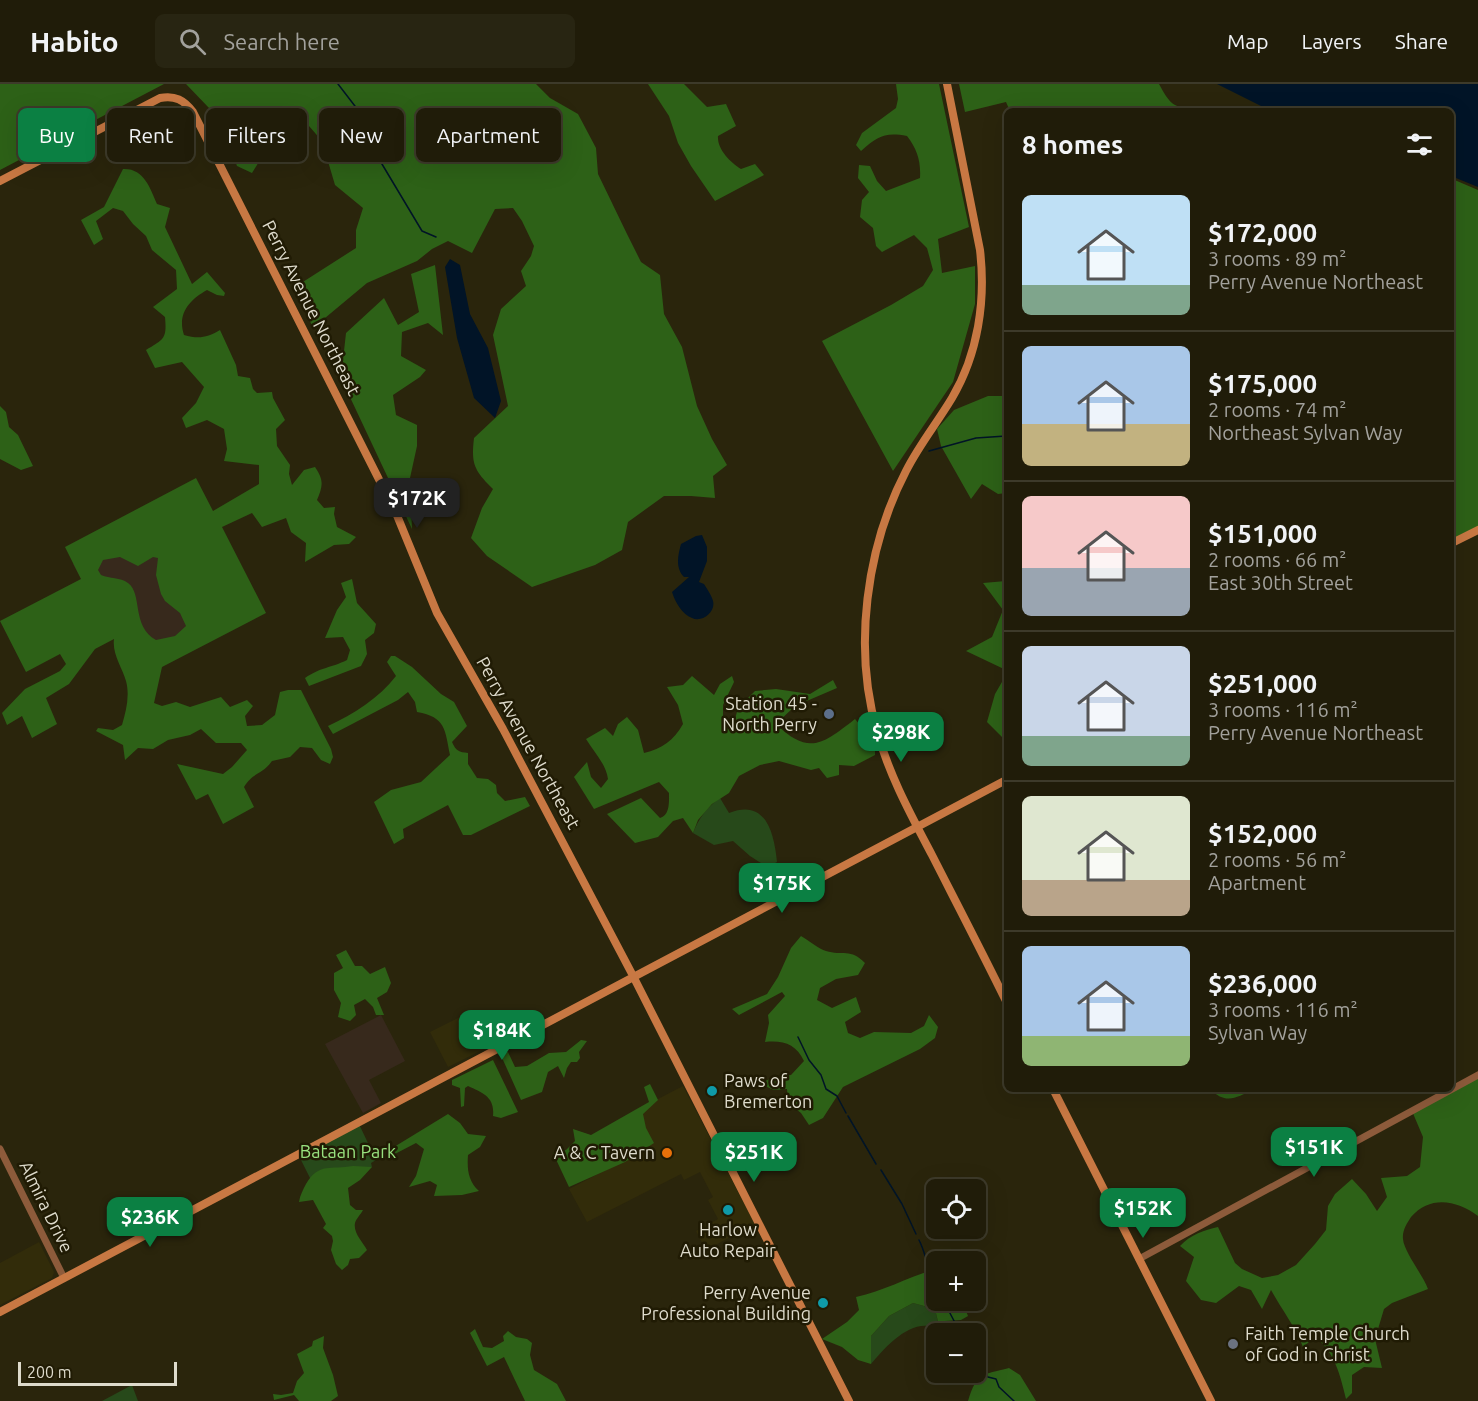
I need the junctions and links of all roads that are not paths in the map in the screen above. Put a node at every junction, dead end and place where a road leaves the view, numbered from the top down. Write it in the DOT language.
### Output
graph roads {
  1 [pos="948,84"];
  2 [pos="0,181"];
  3 [pos="1478,530"];
  4 [pos="1454,542"];
  5 [pos="1004,781"];
  6 [pos="917,827"];
  7 [pos="634,977"];
  8 [pos="1004,997"];
  9 [pos="1478,1075"];
  10 [pos="1454,1088"];
  11 [pos="1055,1092"];
  12 [pos="1447,1092"];
  13 [pos="0,1149"];
  14 [pos="1139,1259"];
  15 [pos="64,1278"];
  16 [pos="0,1312"];
  17 [pos="849,1401"];
  18 [pos="1211,1401"];
  1 -- 6 [label="main road"];
  2 -- 7 [label="main road, Perry Avenue Northeast"];
  3 -- 4 [label="main road"];
  5 -- 6 [label="main road"];
  6 -- 7 [label="main road"];
  6 -- 8 [label="main road"];
  7 -- 15 [label="main road"];
  7 -- 17 [label="main road, Perry Avenue Northeast"];
  9 -- 10 [label="street"];
  11 -- 14 [label="main road"];
  12 -- 14 [label="street"];
  13 -- 15 [label="street, Almira Drive"];
  14 -- 18 [label="main road"];
  15 -- 16 [label="main road"];
}
